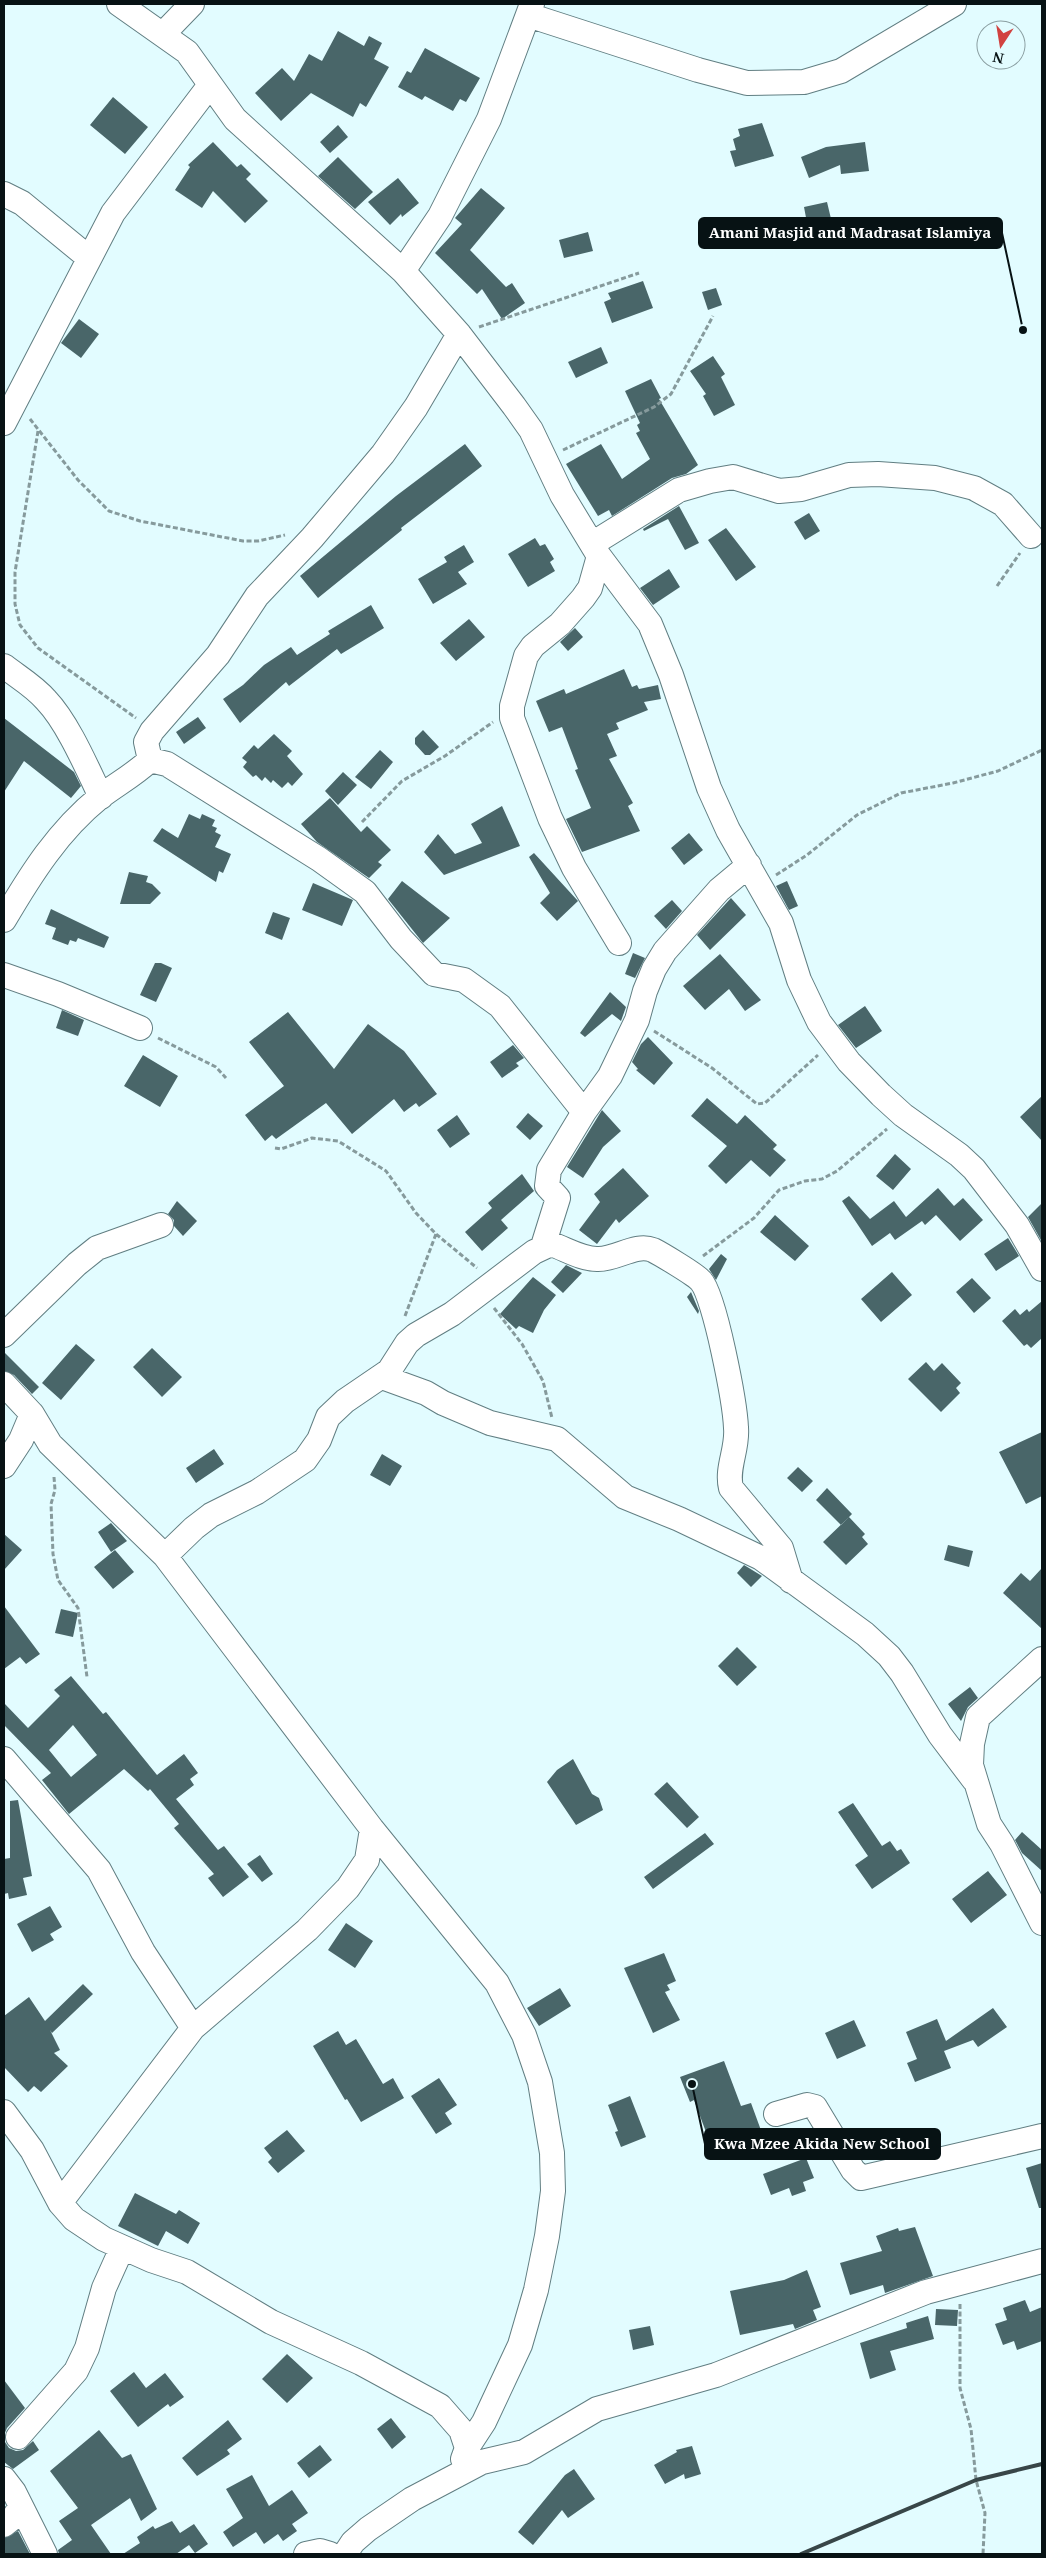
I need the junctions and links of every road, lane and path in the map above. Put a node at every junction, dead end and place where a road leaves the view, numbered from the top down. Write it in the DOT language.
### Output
graph roads {
  1 [pos="119,4"];
  2 [pos="192,4"];
  3 [pos="954,4"];
  4 [pos="530,9"];
  5 [pos="163,34"];
  6 [pos="210,85"];
  7 [pos="4,194"];
  8 [pos="90,258"];
  9 [pos="403,271"];
  10 [pos="639,273"];
  11 [pos="714,316"];
  12 [pos="459,334"];
  13 [pos="16,399"];
  14 [pos="4,423"];
  15 [pos="38,431"];
  16 [pos="544,458"];
  17 [pos="1031,536"];
  18 [pos="312,538"];
  19 [pos="596,550"];
  20 [pos="4,666"];
  21 [pos="512,706"];
  22 [pos="152,731"];
  23 [pos="1042,750"];
  24 [pos="150,760"];
  25 [pos="101,797"];
  26 [pos="362,822"];
  27 [pos="755,875"];
  28 [pos="4,920"];
  29 [pos="619,943"];
  30 [pos="4,975"];
  31 [pos="638,1020"];
  32 [pos="140,1028"];
  33 [pos="834,1041"];
  34 [pos="226,1078"];
  35 [pos="584,1112"];
  36 [pos="903,1115"];
  37 [pos="274,1148"];
  38 [pos="161,1225"];
  39 [pos="436,1234"];
  40 [pos="543,1246"];
  41 [pos="1042,1269"];
  42 [pos="684,1270"];
  43 [pos="489,1285"];
  44 [pos="402,1324"];
  45 [pos="4,1335"];
  46 [pos="382,1377"];
  47 [pos="4,1384"];
  48 [pos="32,1414"];
  49 [pos="557,1439"];
  50 [pos="50,1444"];
  51 [pos="4,1466"];
  52 [pos="165,1556"];
  53 [pos="791,1580"];
  54 [pos="1042,1659"];
  55 [pos="87,1676"];
  56 [pos="4,1759"];
  57 [pos="974,1780"];
  58 [pos="372,1830"];
  59 [pos="1042,1923"];
  60 [pos="193,2028"];
  61 [pos="4,2112"];
  62 [pos="776,2114"];
  63 [pos="1042,2136"];
  64 [pos="60,2203"];
  65 [pos="122,2248"];
  66 [pos="1042,2261"];
  67 [pos="960,2284"];
  68 [pos="18,2437"];
  69 [pos="467,2448"];
  70 [pos="457,2473"];
  71 [pos="4,2479"];
  72 [pos="21,2506"];
  73 [pos="4,2525"];
  74 [pos="45,2554"];
  75 [pos="306,2554"];
  76 [pos="330,2554"];
  77 [pos="345,2554"];
  78 [pos="983,2554"];
  1 -- 5 [label="street"];
  2 -- 5 [label="street"];
  3 -- 4 [label="street"];
  4 -- 9 [label="street"];
  5 -- 6 [label="street"];
  6 -- 8 [label="street"];
  6 -- 9 [label="street"];
  7 -- 8 [label="street"];
  8 -- 13 [label="street"];
  9 -- 12 [label="street"];
  10 -- 12 [label="path"];
  11 -- 16 [label="path"];
  12 -- 16 [label="street"];
  12 -- 18 [label="street"];
  13 -- 14 [label="street"];
  13 -- 15 [label="path"];
  15 -- 18 [label="path"];
  15 -- 22 [label="path"];
  16 -- 19 [label="street"];
  17 -- 19 [label="street"];
  18 -- 22 [label="street"];
  19 -- 21 [label="street"];
  19 -- 27 [label="street"];
  20 -- 25 [label="street"];
  21 -- 26 [label="path"];
  21 -- 29 [label="street"];
  22 -- 24 [label="street"];
  23 -- 27 [label="path"];
  24 -- 25 [label="street"];
  24 -- 35 [label="street"];
  25 -- 28 [label="street"];
  27 -- 31 [label="street"];
  27 -- 33 [label="street"];
  30 -- 32 [label="street"];
  31 -- 33 [label="path"];
  31 -- 35 [label="street"];
  32 -- 34 [label="path"];
  33 -- 36 [label="street"];
  35 -- 40 [label="street"];
  36 -- 41 [label="street"];
  36 -- 42 [label="path"];
  37 -- 39 [label="path"];
  38 -- 45 [label="street"];
  39 -- 43 [label="path"];
  39 -- 44 [label="path"];
  40 -- 42 [label="street"];
  40 -- 43 [label="street"];
  42 -- 53 [label="street"];
  43 -- 46 [label="street"];
  43 -- 49 [label="path"];
  46 -- 49 [label="street"];
  46 -- 52 [label="street"];
  47 -- 48 [label="street"];
  48 -- 50 [label="street"];
  48 -- 51 [label="street"];
  49 -- 53 [label="street"];
  50 -- 52 [label="street"];
  50 -- 55 [label="path"];
  52 -- 58 [label="street"];
  53 -- 57 [label="street"];
  54 -- 57 [label="street"];
  56 -- 60 [label="street"];
  57 -- 59 [label="street"];
  58 -- 60 [label="street"];
  58 -- 69 [label="street"];
  60 -- 64 [label="street"];
  61 -- 64 [label="street"];
  62 -- 63 [label="street"];
  64 -- 65 [label="street"];
  65 -- 68 [label="street"];
  65 -- 69 [label="street"];
  66 -- 67 [label="street"];
  67 -- 70 [label="street"];
  67 -- 78 [label="path"];
  69 -- 70 [label="street"];
  70 -- 77 [label="street"];
  71 -- 72 [label="street"];
  72 -- 73 [label="street"];
  72 -- 74 [label="street"];
  75 -- 76 [label="street"];
}
